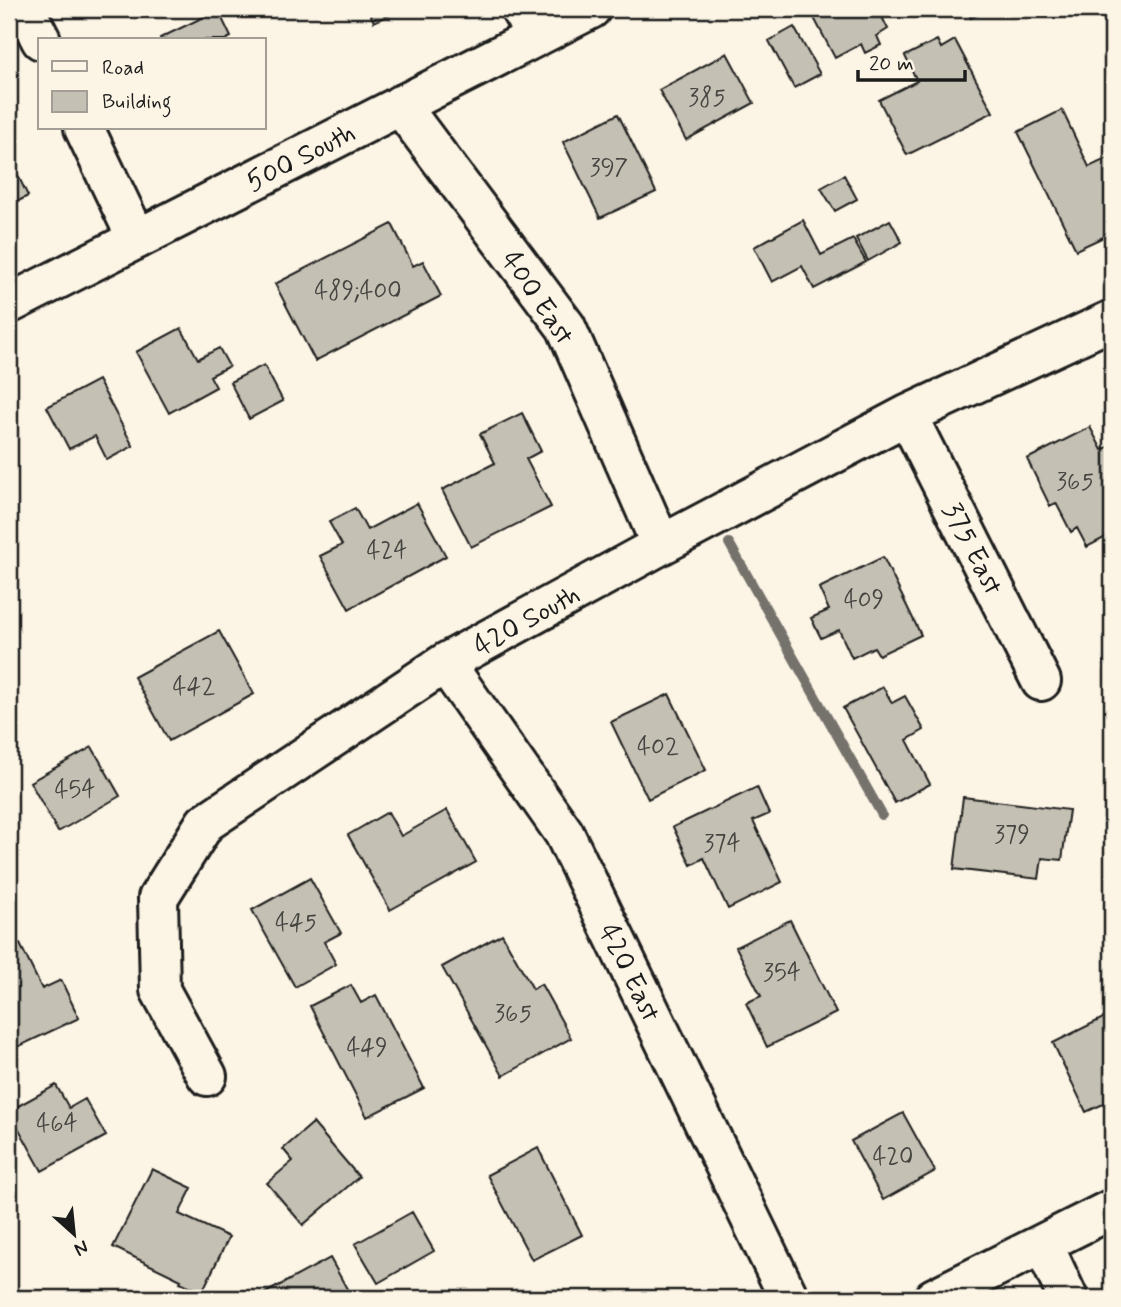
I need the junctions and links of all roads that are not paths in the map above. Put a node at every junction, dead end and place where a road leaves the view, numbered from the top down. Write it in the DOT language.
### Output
graph roads {
  1 [pos="25,9"];
  2 [pos="591,9"];
  3 [pos="528,23"];
  4 [pos="40,38"];
  5 [pos="400,106"];
  6 [pos="85,130"];
  7 [pos="137,239"];
  8 [pos="9,304"];
  9 [pos="1112,320"];
  10 [pos="907,415"];
  11 [pos="662,545"];
  12 [pos="445,663"];
  13 [pos="1041,681"];
  14 [pos="207,1076"];
  15 [pos="1112,1209"];
  16 [pos="1043,1244"];
  17 [pos="789,1298"];
  18 [pos="934,1298"];
  19 [pos="1068,1298"];
  1 -- 4 [label="street"];
  2 -- 3 [label="street, 500 South"];
  3 -- 5 [label="street, 500 South"];
  5 -- 7 [label="street, 500 South"];
  5 -- 11 [label="street, 400 East"];
  6 -- 7 [label="street"];
  7 -- 8 [label="street, 500 South"];
  9 -- 10 [label="street, 420 South"];
  10 -- 11 [label="street, 420 South"];
  10 -- 13 [label="street, 375 East"];
  11 -- 12 [label="street, 420 South"];
  12 -- 14 [label="street, 420 South"];
  12 -- 17 [label="street, 420 East"];
  15 -- 16 [label="street"];
  16 -- 18 [label="street"];
  16 -- 19 [label="street"];
}
